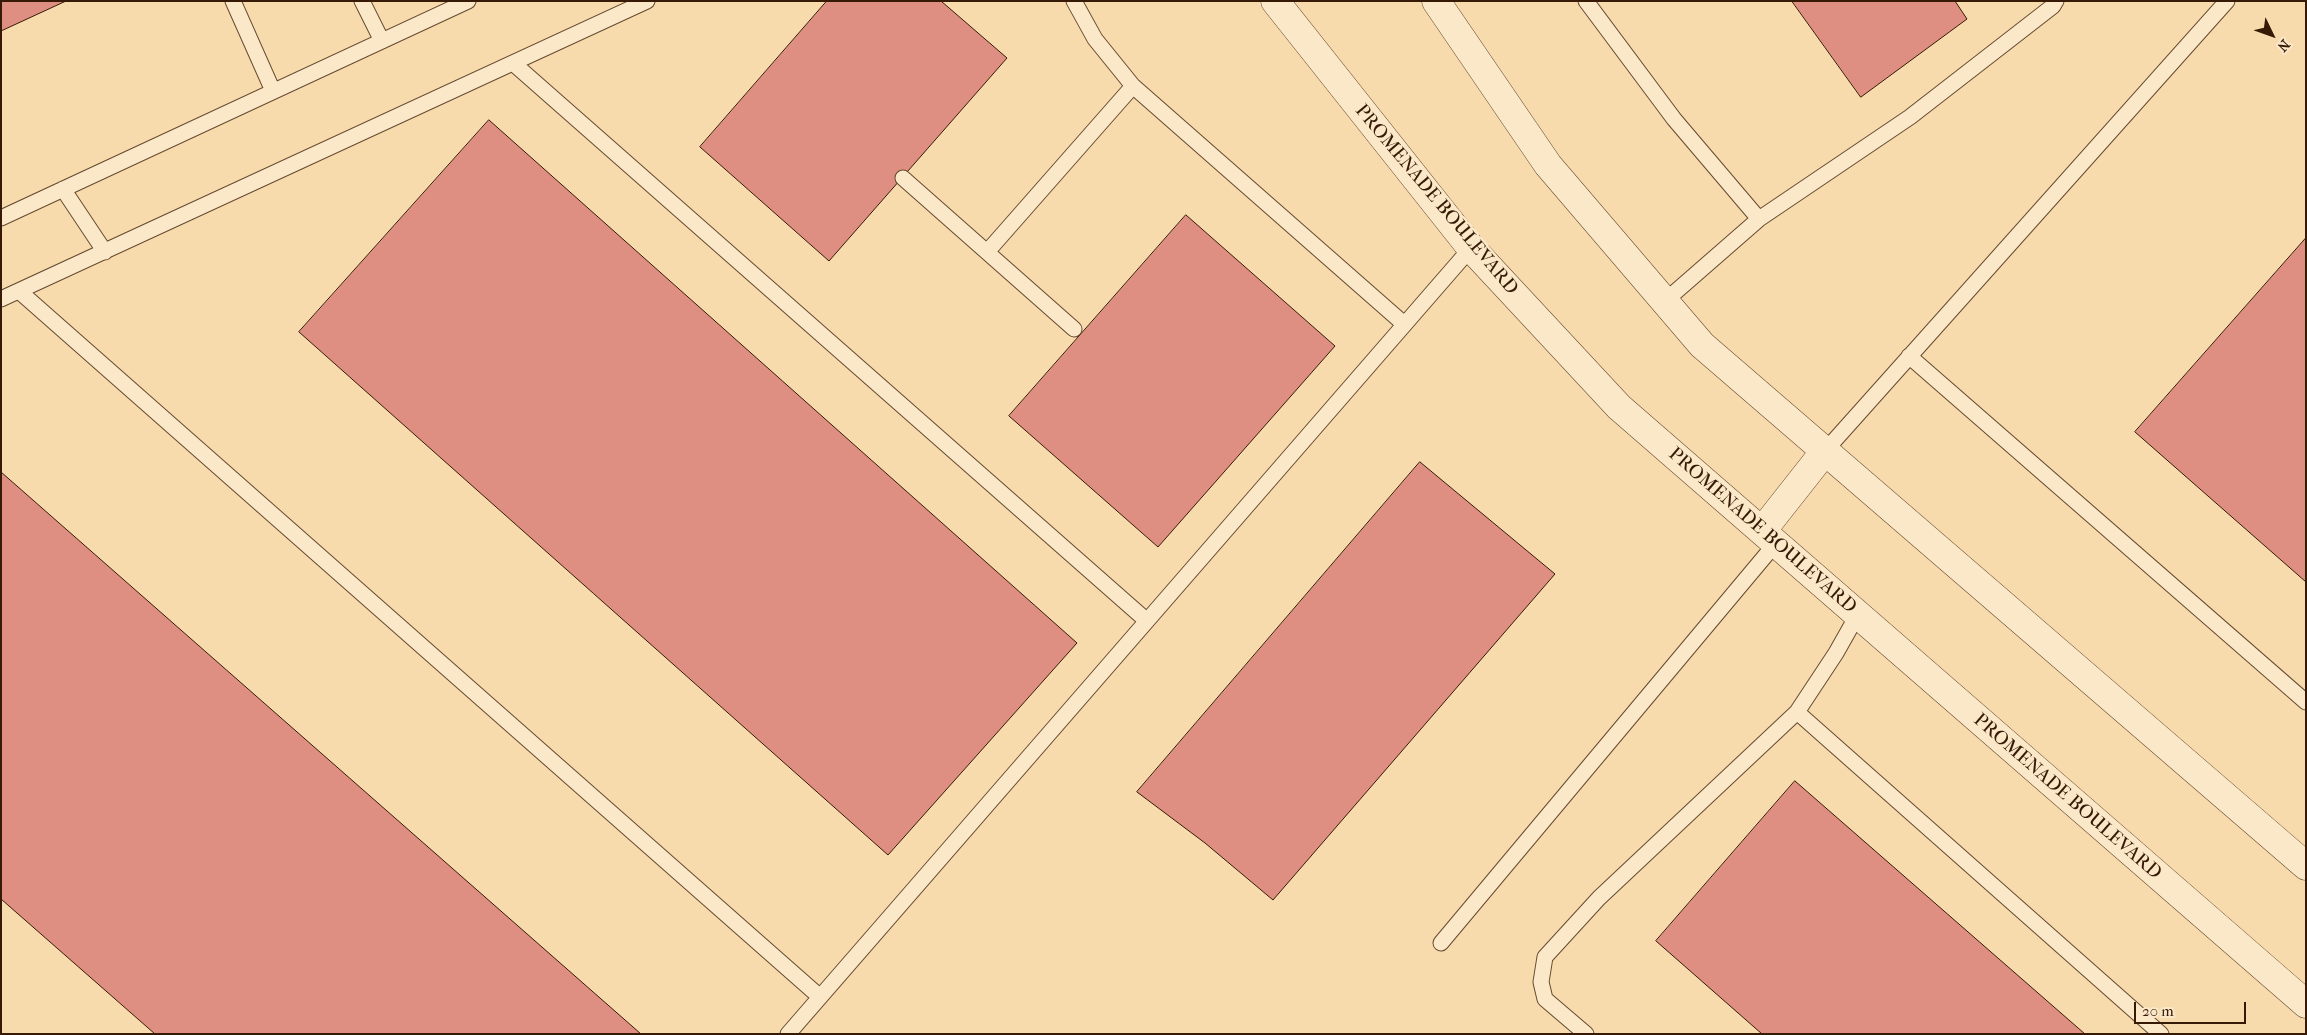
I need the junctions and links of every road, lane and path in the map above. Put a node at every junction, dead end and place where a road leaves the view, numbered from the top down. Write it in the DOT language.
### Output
graph roads {
  1 [pos="233,1"];
  2 [pos="362,1"];
  3 [pos="468,1"];
  4 [pos="647,1"];
  5 [pos="1074,1"];
  6 [pos="1275,1"];
  7 [pos="1436,1"];
  8 [pos="1586,1"];
  9 [pos="2056,1"];
  10 [pos="2227,1"];
  11 [pos="382,41"];
  12 [pos="513,63"];
  13 [pos="1133,86"];
  14 [pos="273,91"];
  15 [pos="903,178"];
  16 [pos="63,189"];
  17 [pos="1,218"];
  18 [pos="1759,219"];
  19 [pos="1471,248"];
  20 [pos="105,252"];
  21 [pos="987,252"];
  22 [pos="19,291"];
  23 [pos="1,300"];
  24 [pos="1665,301"];
  25 [pos="1404,324"];
  26 [pos="1074,329"];
  27 [pos="1909,356"];
  28 [pos="1825,451"];
  29 [pos="1769,537"];
  30 [pos="1858,614"];
  31 [pos="1147,621"];
  32 [pos="2306,702"];
  33 [pos="1797,712"];
  34 [pos="2306,866"];
  35 [pos="1441,943"];
  36 [pos="820,997"];
  37 [pos="2306,1004"];
  38 [pos="788,1034"];
  39 [pos="1586,1034"];
  40 [pos="2161,1034"];
  1 -- 14 [label="lane"];
  2 -- 11 [label="lane"];
  3 -- 11 [label="lane"];
  4 -- 12 [label="lane"];
  5 -- 13 [label="lane"];
  6 -- 19 [label="street, PROMENADE BOULEVARD"];
  7 -- 24 [label="street"];
  8 -- 18 [label="lane"];
  9 -- 18 [label="lane"];
  10 -- 27 [label="lane"];
  11 -- 14 [label="lane"];
  12 -- 20 [label="lane"];
  12 -- 31 [label="lane"];
  13 -- 21 [label="lane"];
  13 -- 25 [label="lane"];
  14 -- 16 [label="lane"];
  15 -- 21 [label="lane"];
  16 -- 17 [label="lane"];
  16 -- 20 [label="lane"];
  18 -- 24 [label="lane"];
  19 -- 25 [label="lane"];
  19 -- 29 [label="street, PROMENADE BOULEVARD"];
  20 -- 22 [label="lane"];
  21 -- 26 [label="lane"];
  22 -- 23 [label="lane"];
  22 -- 36 [label="lane"];
  24 -- 28 [label="street"];
  25 -- 31 [label="lane"];
  27 -- 28 [label="lane"];
  27 -- 32 [label="lane"];
  28 -- 29 [label="street"];
  28 -- 34 [label="street"];
  29 -- 30 [label="street, PROMENADE BOULEVARD"];
  29 -- 35 [label="lane"];
  30 -- 33 [label="lane"];
  30 -- 37 [label="street, PROMENADE BOULEVARD"];
  31 -- 36 [label="lane"];
  33 -- 39 [label="lane"];
  33 -- 40 [label="lane"];
  36 -- 38 [label="lane"];
}
